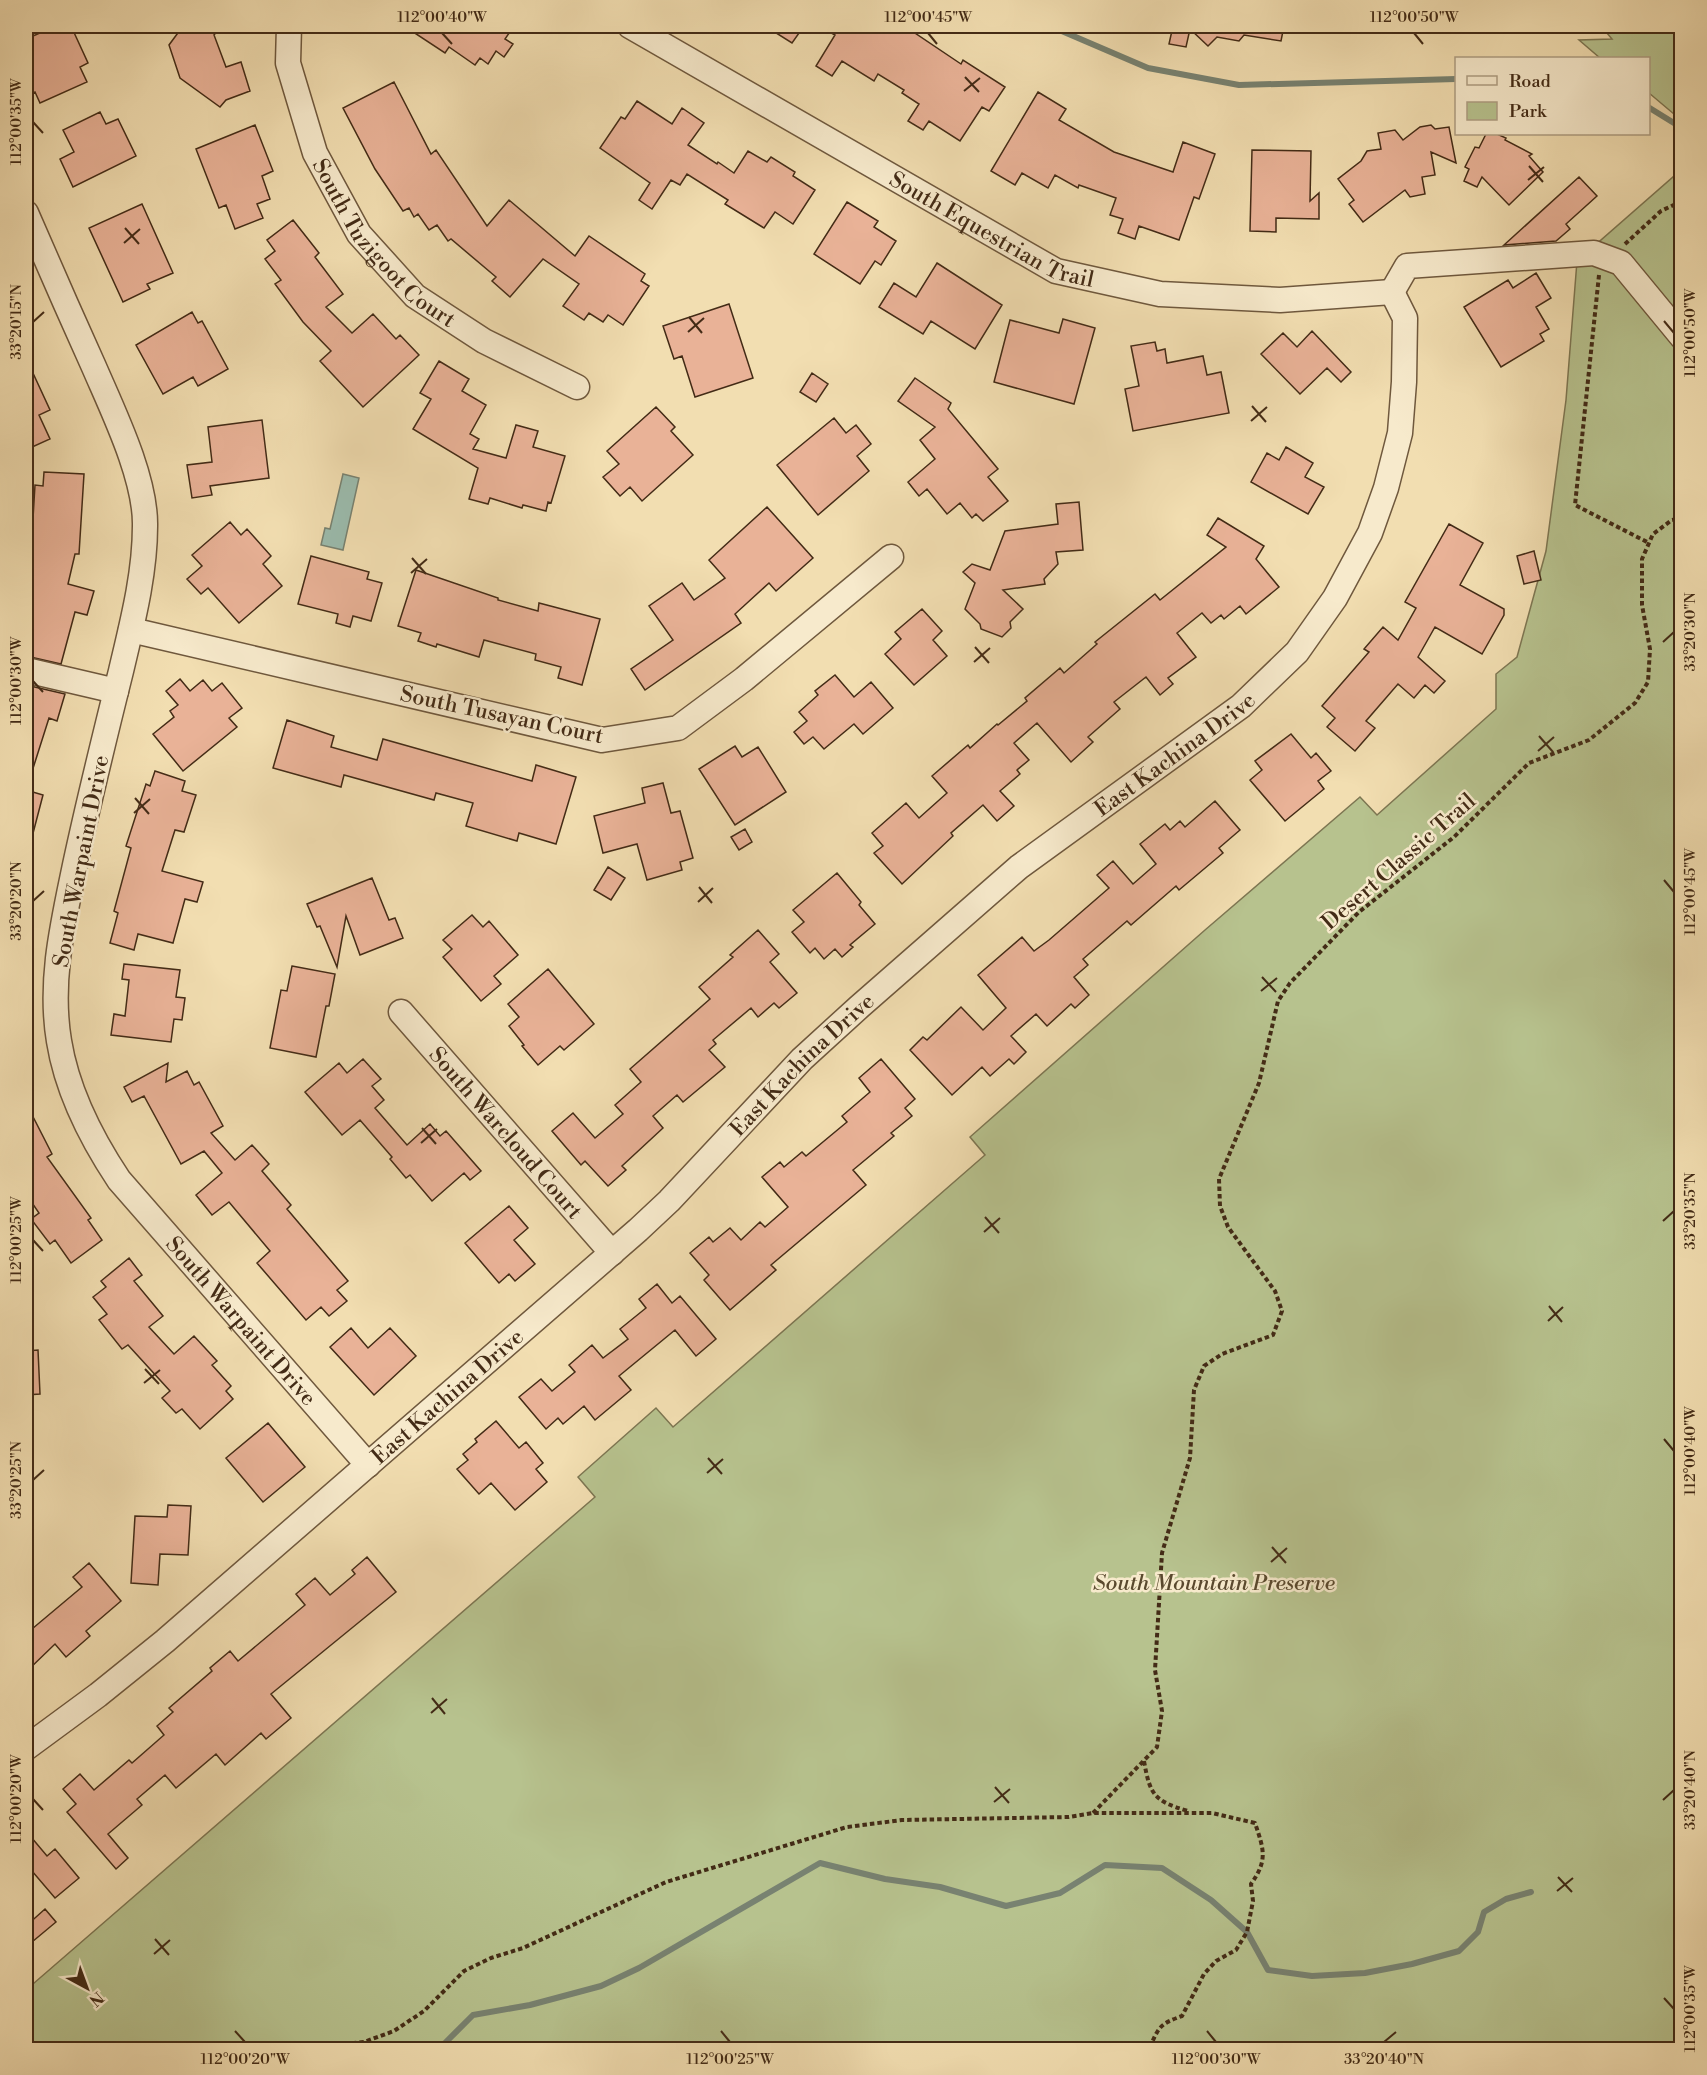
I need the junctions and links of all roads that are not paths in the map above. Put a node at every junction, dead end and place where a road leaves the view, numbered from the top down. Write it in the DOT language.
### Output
graph roads {
  1 [pos="289,26"];
  2 [pos="630,26"];
  3 [pos="26,213"];
  4 [pos="1392,292"];
  5 [pos="1682,337"];
  6 [pos="577,387"];
  7 [pos="891,557"];
  8 [pos="131,630"];
  9 [pos="26,670"];
  10 [pos="116,691"];
  11 [pos="402,1012"];
  12 [pos="612,1252"];
  13 [pos="368,1465"];
  14 [pos="26,1748"];
  1 -- 6 [label="street, South Tuzigoot Court"];
  2 -- 4 [label="street, South Equestrian Trail"];
  3 -- 8 [label="street, South Warpaint Drive"];
  4 -- 5 [label="street"];
  4 -- 12 [label="street, East Kachina Drive"];
  7 -- 8 [label="street, South Tusayan Court"];
  8 -- 10 [label="street, South Warpaint Drive"];
  9 -- 10 [label="street"];
  10 -- 13 [label="street, South Warpaint Drive"];
  11 -- 12 [label="street, South Warcloud Court"];
  12 -- 13 [label="street, East Kachina Drive"];
  13 -- 14 [label="street, East Kachina Drive"];
}
